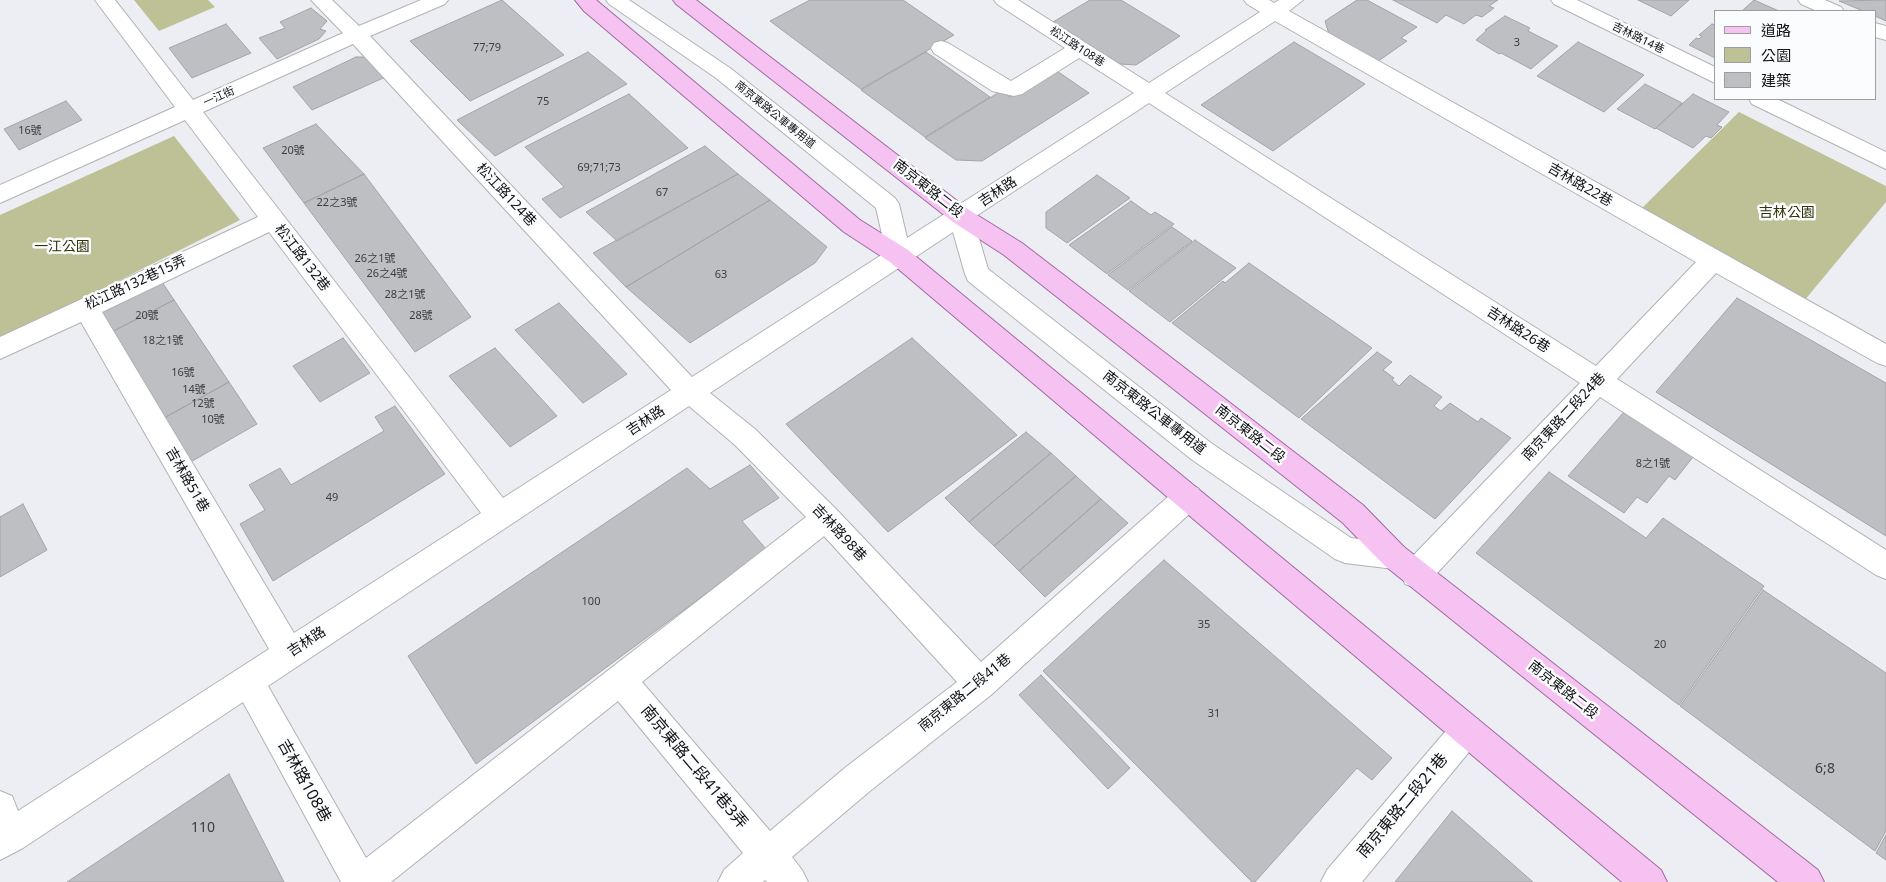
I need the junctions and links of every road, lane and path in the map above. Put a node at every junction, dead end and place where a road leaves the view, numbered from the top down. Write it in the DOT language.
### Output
graph roads {
  1 [pos="105,0"];
  2 [pos="321,0"];
  3 [pos="438,0"];
  4 [pos="586,0"];
  5 [pos="616,0"];
  6 [pos="683,0"];
  7 [pos="1004,0"];
  8 [pos="1254,0"];
  9 [pos="1561,0"];
  10 [pos="1808,0"];
  11 [pos="1284,6"];
  12 [pos="1832,10"];
  13 [pos="355,35"];
  14 [pos="941,48"];
  15 [pos="1080,48"];
  16 [pos="1714,76"];
  17 [pos="1149,93"];
  18 [pos="1762,100"];
  19 [pos="190,110"];
  20 [pos="1886,161"];
  21 [pos="3,188"];
  22 [pos="961,216"];
  23 [pos="272,220"];
  24 [pos="899,256"];
  25 [pos="1713,260"];
  26 [pos="86,307"];
  27 [pos="0,349"];
  28 [pos="1886,356"];
  29 [pos="1598,382"];
  30 [pos="690,392"];
  31 [pos="1188,497"];
  32 [pos="500,516"];
  33 [pos="826,518"];
  34 [pos="1405,565"];
  35 [pos="1886,566"];
  36 [pos="289,654"];
  37 [pos="620,680"];
  38 [pos="248,681"];
  39 [pos="980,684"];
  40 [pos="1467,730"];
  41 [pos="4,829"];
  42 [pos="768,854"];
  43 [pos="361,882"];
  44 [pos="736,882"];
  45 [pos="790,882"];
  46 [pos="1339,882"];
  47 [pos="1649,882"];
  48 [pos="1806,882"];
  1 -- 19 [label="street, 松江路132巷"];
  2 -- 13 [label="street, 松江路124巷"];
  3 -- 13 [label="street, 一江街"];
  4 -- 24 [label="main road"];
  5 -- 24 [label="street, 南京東路公車專用道"];
  6 -- 22 [label="main road, 南京東路二段"];
  7 -- 15 [label="street, 松江路108巷"];
  8 -- 11 [label="street, 吉林路22巷"];
  9 -- 16 [label="street, 吉林路14巷"];
  10 -- 12 [label="street"];
  11 -- 17 [label="street, 吉林路"];
  11 -- 25 [label="street, 吉林路22巷"];
  13 -- 19 [label="street, 一江街"];
  13 -- 30 [label="street, 松江路124巷"];
  14 -- 15 [label="street"];
  15 -- 17 [label="street, 松江路108巷"];
  17 -- 22 [label="street, 吉林路"];
  17 -- 29 [label="street, 吉林路26巷"];
  18 -- 20 [label="street"];
  19 -- 21 [label="street, 一江街"];
  19 -- 23 [label="street, 松江路132巷"];
  22 -- 24 [label="street, 吉林路"];
  22 -- 34 [label="main road, 南京東路二段"];
  22 -- 34 [label="street, 南京東路公車專用道"];
  23 -- 26 [label="street, 松江路132巷15弄"];
  23 -- 32 [label="street, 松江路132巷"];
  24 -- 30 [label="street, 吉林路"];
  24 -- 31 [label="main road"];
  25 -- 28 [label="street, 吉林路22巷"];
  25 -- 29 [label="street, 南京東路二段24巷"];
  26 -- 27 [label="street, 松江路132巷15弄"];
  26 -- 36 [label="street, 吉林路51巷"];
  29 -- 34 [label="street, 南京東路二段24巷"];
  29 -- 35 [label="street, 吉林路26巷"];
  30 -- 32 [label="street, 吉林路"];
  30 -- 33 [label="street, 吉林路98巷"];
  31 -- 39 [label="street, 南京東路二段41巷"];
  31 -- 40 [label="main road"];
  32 -- 36 [label="street, 吉林路"];
  33 -- 37 [label="street"];
  33 -- 39 [label="street, 吉林路98巷"];
  34 -- 48 [label="main road, 南京東路二段"];
  36 -- 38 [label="street, 吉林路"];
  37 -- 42 [label="street, 南京東路二段41巷3弄"];
  37 -- 43 [label="street"];
  38 -- 41 [label="street, 吉林路"];
  38 -- 43 [label="street, 吉林路108巷"];
  39 -- 42 [label="street, 南京東路二段41巷"];
  40 -- 46 [label="street, 南京東路二段21巷"];
  40 -- 47 [label="main road"];
  42 -- 44 [label="street, 南京東路二段41巷"];
  42 -- 45 [label="street, 南京東路二段41巷3弄"];
}
